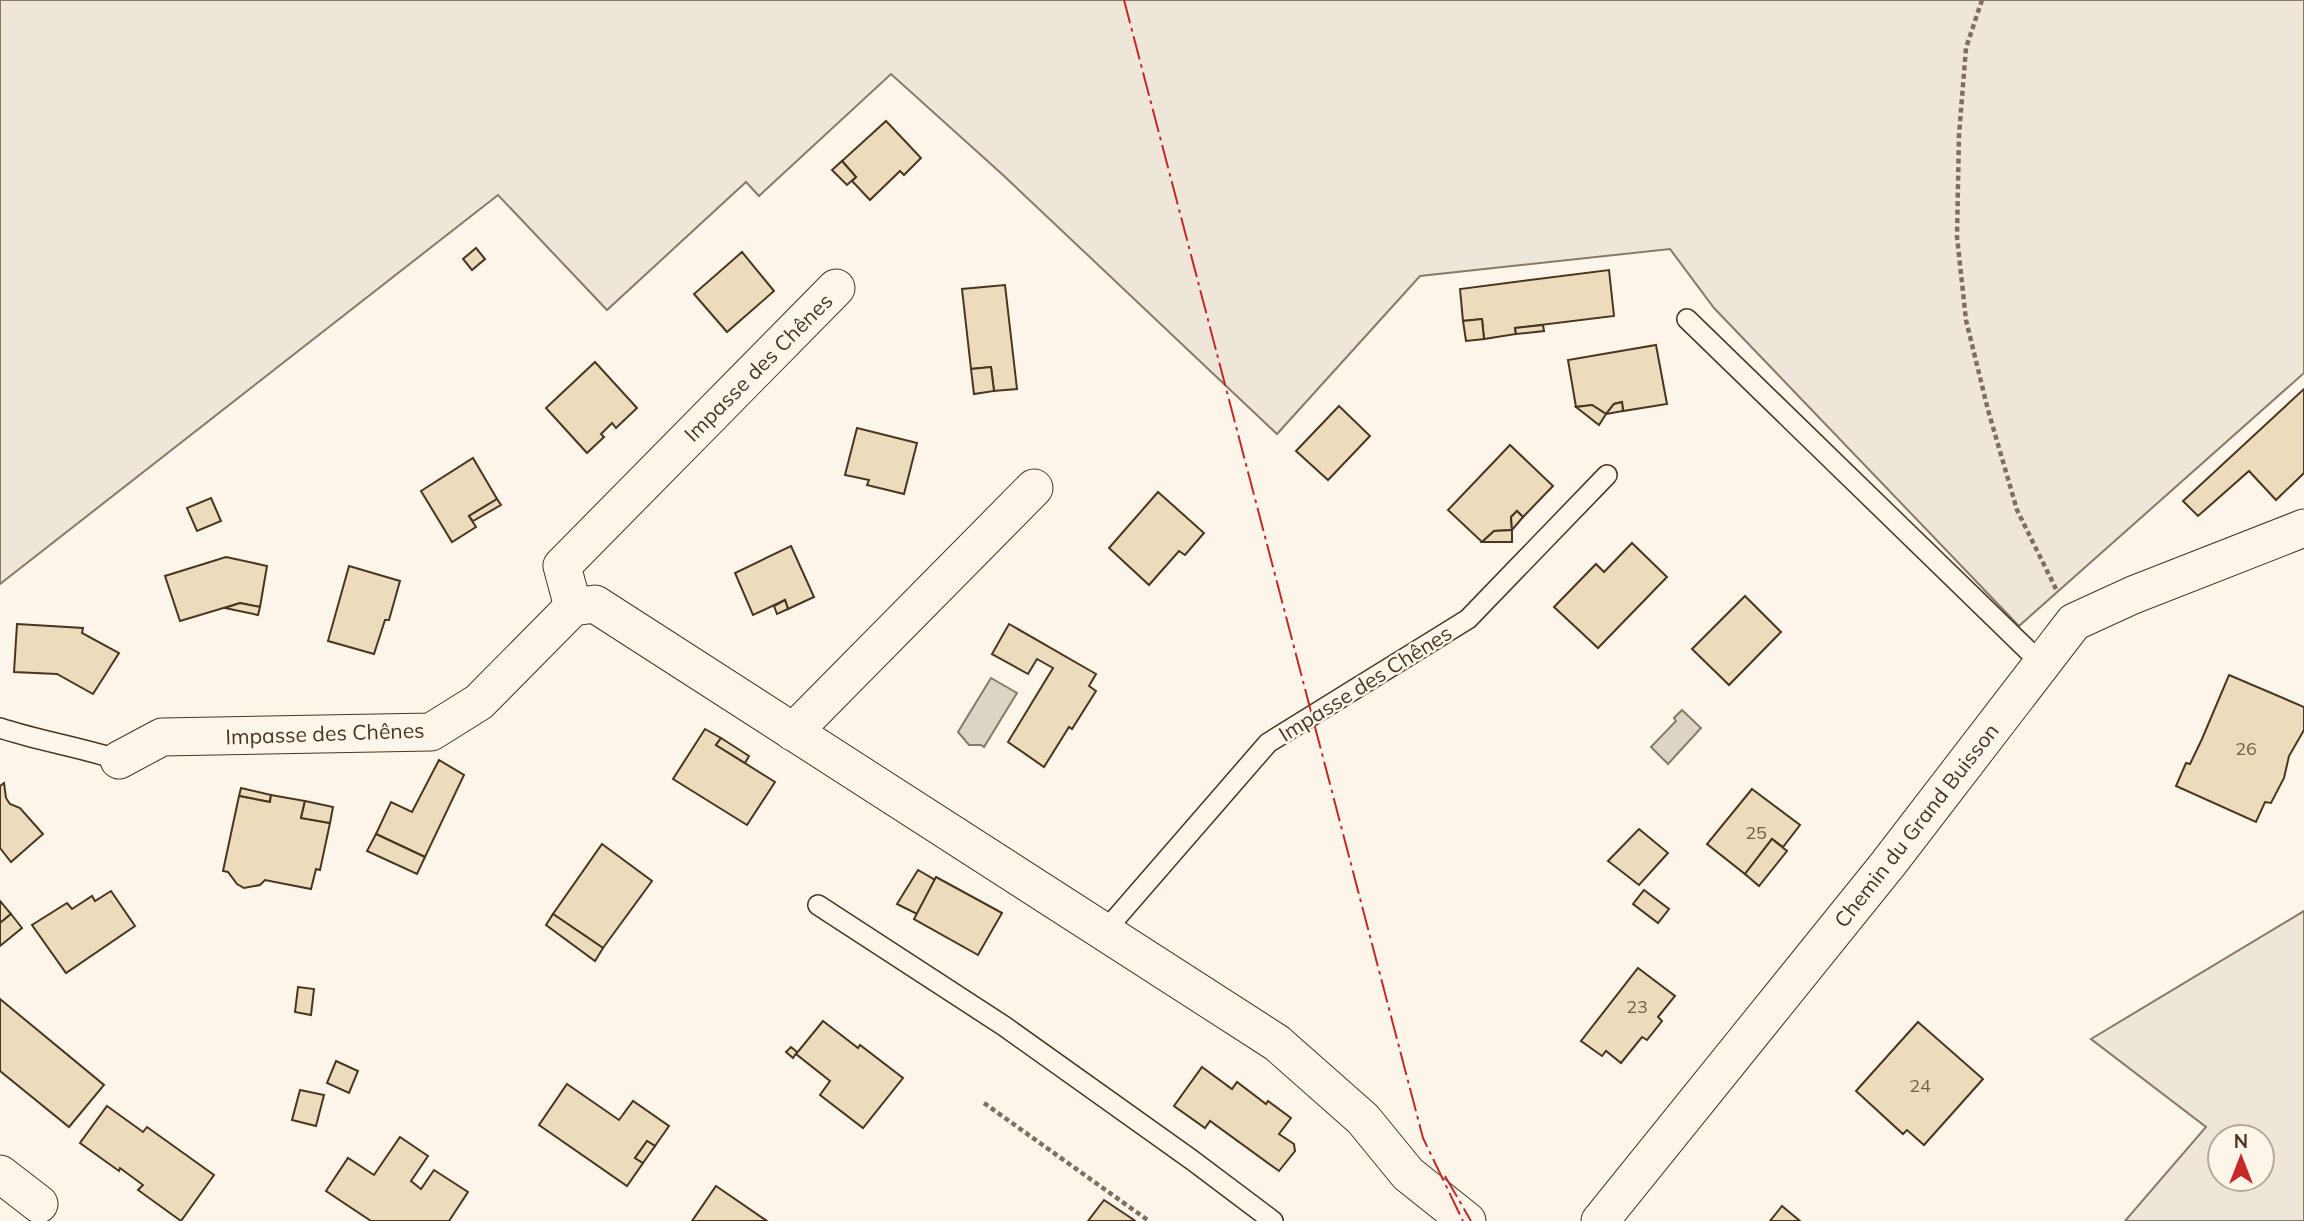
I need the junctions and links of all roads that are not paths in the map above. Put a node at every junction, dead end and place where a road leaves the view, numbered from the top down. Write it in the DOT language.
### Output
graph roads {
  1 [pos="836,288"];
  2 [pos="1686,319"];
  3 [pos="1607,475"];
  4 [pos="1034,488"];
  5 [pos="2304,528"];
  6 [pos="573,607"];
  7 [pos="2041,663"];
  8 [pos="0,728"];
  9 [pos="793,732"];
  10 [pos="120,760"];
  11 [pos="818,905"];
  12 [pos="1104,932"];
  13 [pos="0,1174"];
  14 [pos="38,1204"];
  15 [pos="1273,1221"];
  16 [pos="1467,1221"];
  17 [pos="1600,1221"];
  1 -- 6 [label="street, Impasse des Chênes"];
  2 -- 7 [label="lane"];
  3 -- 12 [label="lane, Impasse des Chênes"];
  4 -- 9 [label="street"];
  5 -- 7 [label="street, Chemin du Grand Buisson"];
  6 -- 9 [label="street"];
  6 -- 10 [label="street, Impasse des Chênes"];
  7 -- 17 [label="street, Chemin du Grand Buisson"];
  8 -- 10 [label="lane"];
  9 -- 12 [label="street"];
  11 -- 15 [label="lane"];
  12 -- 16 [label="street"];
  13 -- 14 [label="street"];
}
